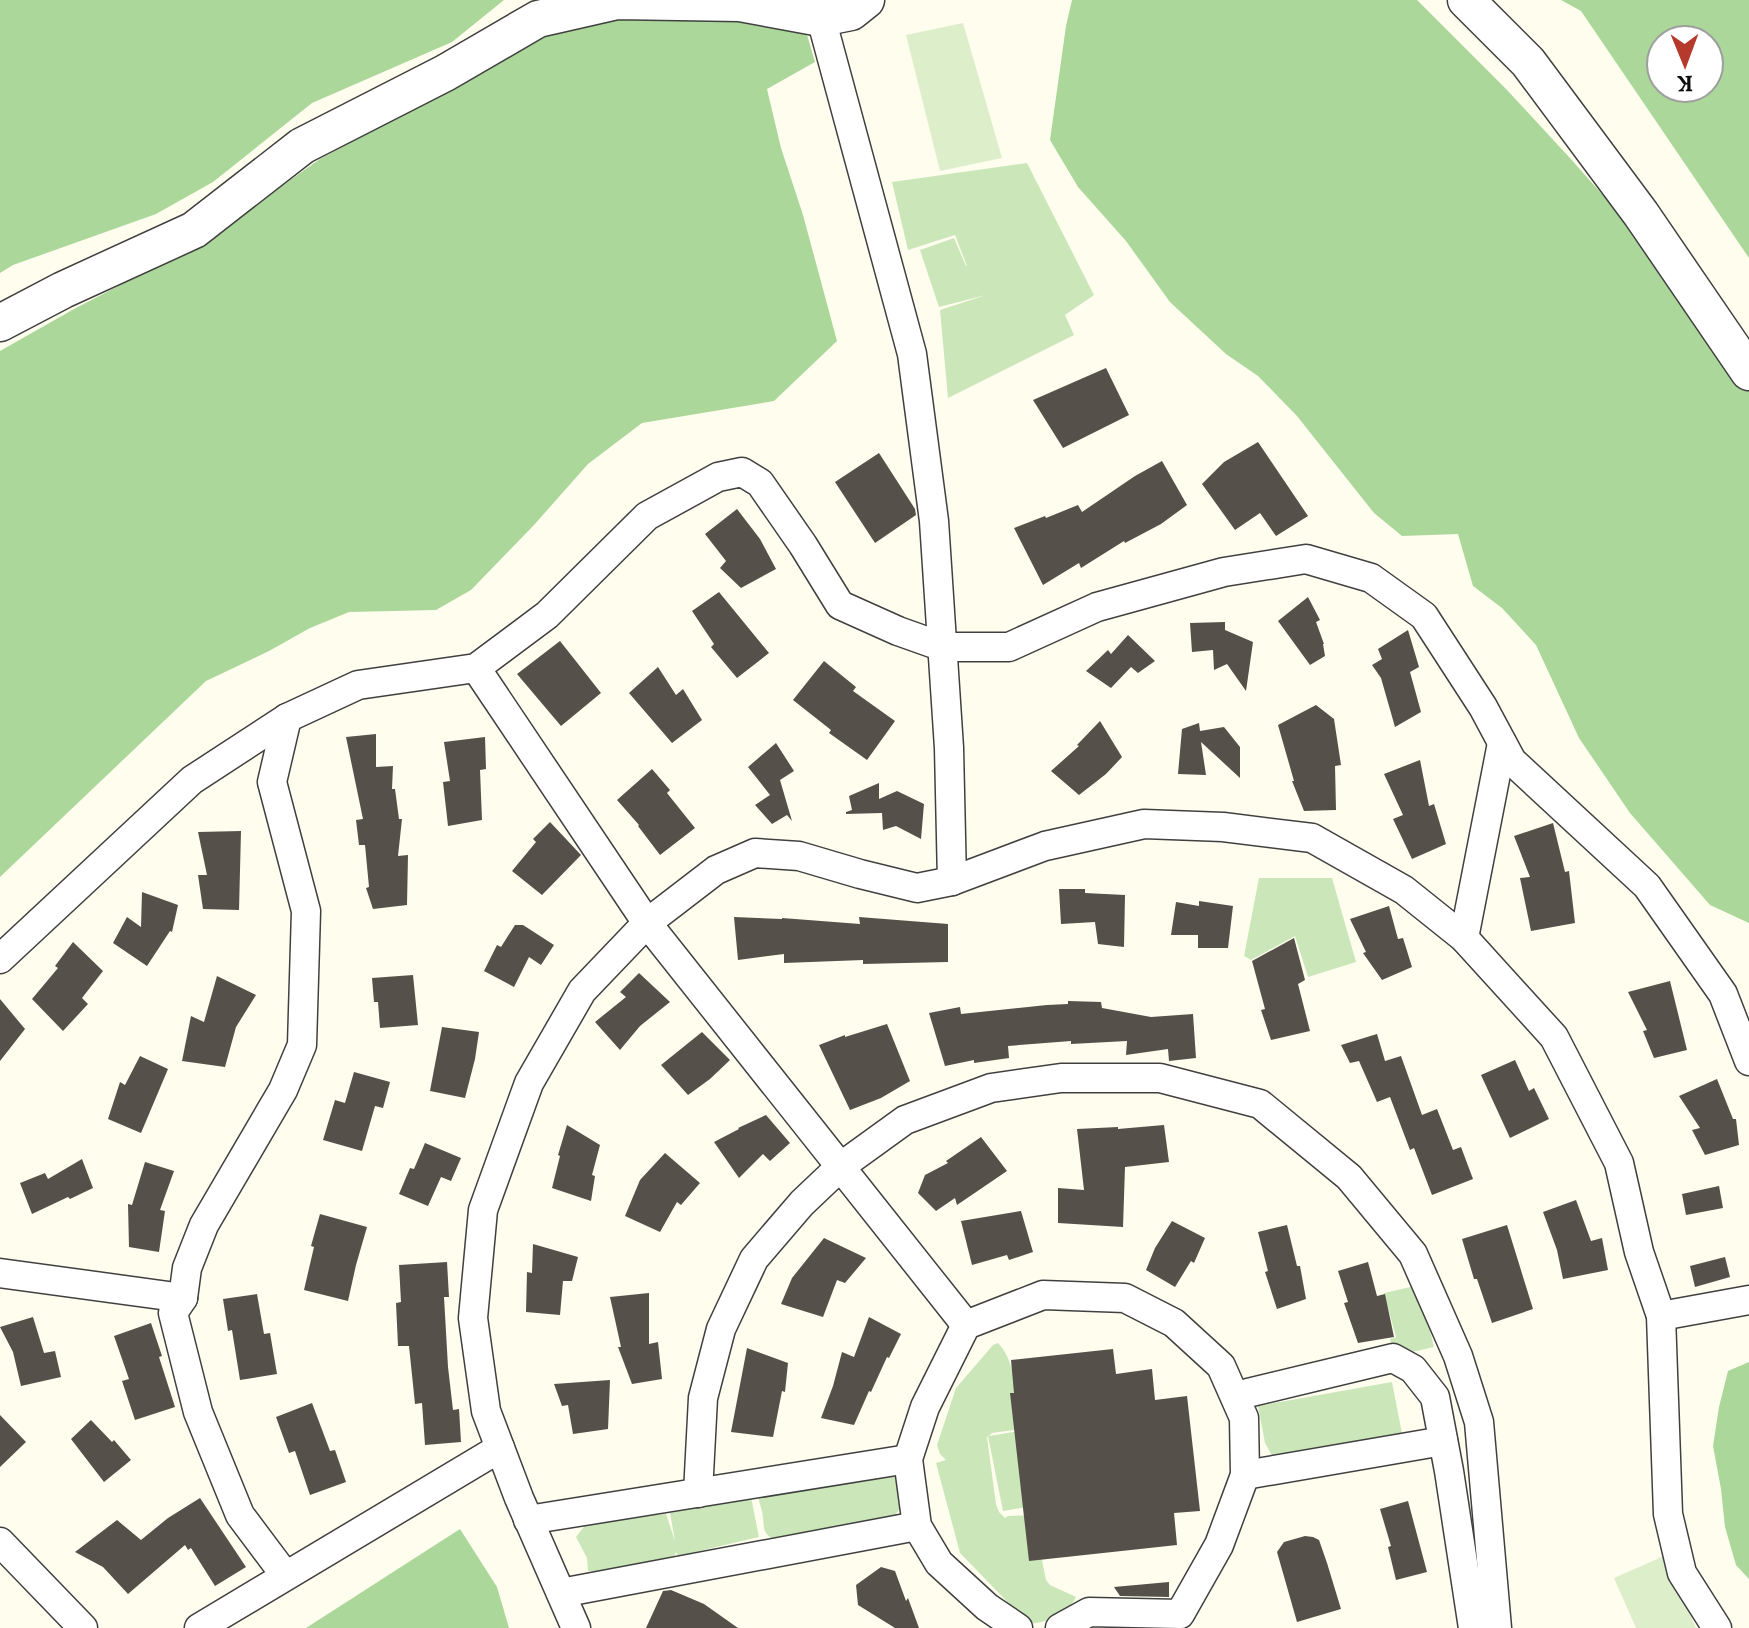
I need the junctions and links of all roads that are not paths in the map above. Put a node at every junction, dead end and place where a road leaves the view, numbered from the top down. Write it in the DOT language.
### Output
graph roads {
  1 [pos="866,0"];
  2 [pos="1466,0"];
  3 [pos="821,18"];
  4 [pos="0,323"];
  5 [pos="1749,372"];
  6 [pos="943,647"];
  7 [pos="476,668"];
  8 [pos="287,718"];
  9 [pos="1502,743"];
  10 [pos="952,881"];
  11 [pos="647,923"];
  12 [pos="1464,938"];
  13 [pos="0,959"];
  14 [pos="1749,1061"];
  15 [pos="840,1167"];
  16 [pos="0,1273"];
  17 [pos="183,1298"];
  18 [pos="1749,1300"];
  19 [pos="1661,1316"];
  20 [pos="966,1325"];
  21 [pos="1235,1396"];
  22 [pos="1443,1441"];
  23 [pos="500,1448"];
  24 [pos="908,1459"];
  25 [pos="1245,1475"];
  26 [pos="698,1493"];
  27 [pos="528,1520"];
  28 [pos="917,1526"];
  29 [pos="0,1542"];
  30 [pos="285,1575"];
  31 [pos="561,1593"];
  32 [pos="1181,1621"];
  33 [pos="83,1628"];
  34 [pos="199,1628"];
  35 [pos="576,1628"];
  36 [pos="1018,1628"];
  37 [pos="1060,1628"];
  38 [pos="1473,1628"];
  39 [pos="1497,1628"];
  40 [pos="1717,1628"];
  1 -- 3 [label="street"];
  2 -- 5 [label="street"];
  3 -- 4 [label="street"];
  3 -- 6 [label="street"];
  6 -- 7 [label="street"];
  6 -- 9 [label="street"];
  6 -- 10 [label="street"];
  7 -- 8 [label="street"];
  7 -- 11 [label="street"];
  8 -- 13 [label="street"];
  8 -- 17 [label="street"];
  9 -- 12 [label="street"];
  9 -- 14 [label="street"];
  10 -- 11 [label="street"];
  10 -- 12 [label="street"];
  11 -- 15 [label="street"];
  11 -- 23 [label="street"];
  12 -- 19 [label="street"];
  15 -- 20 [label="street"];
  15 -- 26 [label="street"];
  15 -- 39 [label="street"];
  16 -- 17 [label="street"];
  17 -- 30 [label="street"];
  18 -- 19 [label="street"];
  19 -- 40 [label="street"];
  20 -- 21 [label="street"];
  20 -- 24 [label="street"];
  21 -- 22 [label="street"];
  21 -- 25 [label="street"];
  22 -- 25 [label="street"];
  22 -- 38 [label="street"];
  23 -- 27 [label="street"];
  23 -- 30 [label="street"];
  24 -- 26 [label="street"];
  24 -- 28 [label="street"];
  25 -- 32 [label="street"];
  26 -- 27 [label="street"];
  27 -- 31 [label="street"];
  28 -- 31 [label="street"];
  28 -- 36 [label="street"];
  29 -- 33 [label="street"];
  30 -- 34 [label="street"];
  31 -- 35 [label="street"];
  32 -- 37 [label="street"];
}
